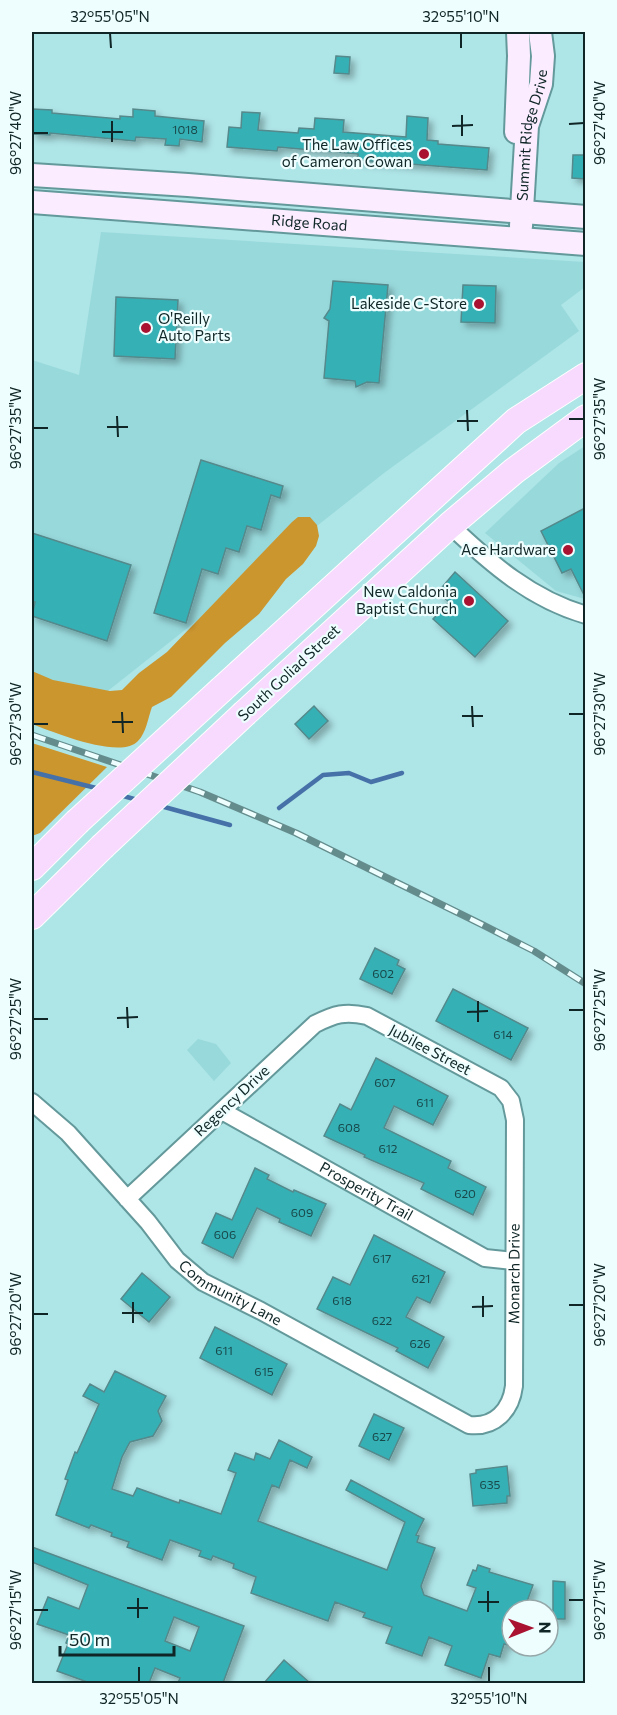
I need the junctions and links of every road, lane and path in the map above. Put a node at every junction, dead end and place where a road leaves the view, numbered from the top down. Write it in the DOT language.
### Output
graph roads {
  1 [pos="518,32"];
  2 [pos="540,32"];
  3 [pos="32,175"];
  4 [pos="32,202"];
  5 [pos="515,212"];
  6 [pos="585,217"];
  7 [pos="513,238"];
  8 [pos="585,244"];
  9 [pos="585,376"];
  10 [pos="585,418"];
  11 [pos="450,525"];
  12 [pos="585,615"];
  13 [pos="32,867"];
  14 [pos="32,916"];
  15 [pos="343,1014"];
  16 [pos="511,1101"];
  17 [pos="32,1102"];
  18 [pos="222,1111"];
  19 [pos="128,1199"];
  20 [pos="513,1261"];
  21 [pos="475,1426"];
  1 -- 5 [label="main road, Summit Ridge Drive"];
  2 -- 5 [label="main road, Summit Ridge Drive"];
  3 -- 5 [label="main road, Ridge Road"];
  4 -- 7 [label="main road, Ridge Road"];
  5 -- 6 [label="main road, Ridge Road"];
  5 -- 7 [label="main road, Summit Ridge Drive"];
  7 -- 8 [label="main road, Ridge Road"];
  9 -- 13 [label="main road, bridge"];
  10 -- 11 [label="main road, South Goliad Street"];
  11 -- 12 [label="street"];
  11 -- 14 [label="main road, South Goliad Street, bridge"];
  15 -- 16 [label="street, Jubilee Street"];
  15 -- 18 [label="street, Regency Drive"];
  16 -- 20 [label="street, Monarch Drive"];
  17 -- 19 [label="street, Community Lane"];
  18 -- 19 [label="street, Regency Drive"];
  18 -- 20 [label="street, Prosperity Trail"];
  19 -- 21 [label="street, Community Lane"];
  20 -- 21 [label="street, Monarch Drive"];
}
